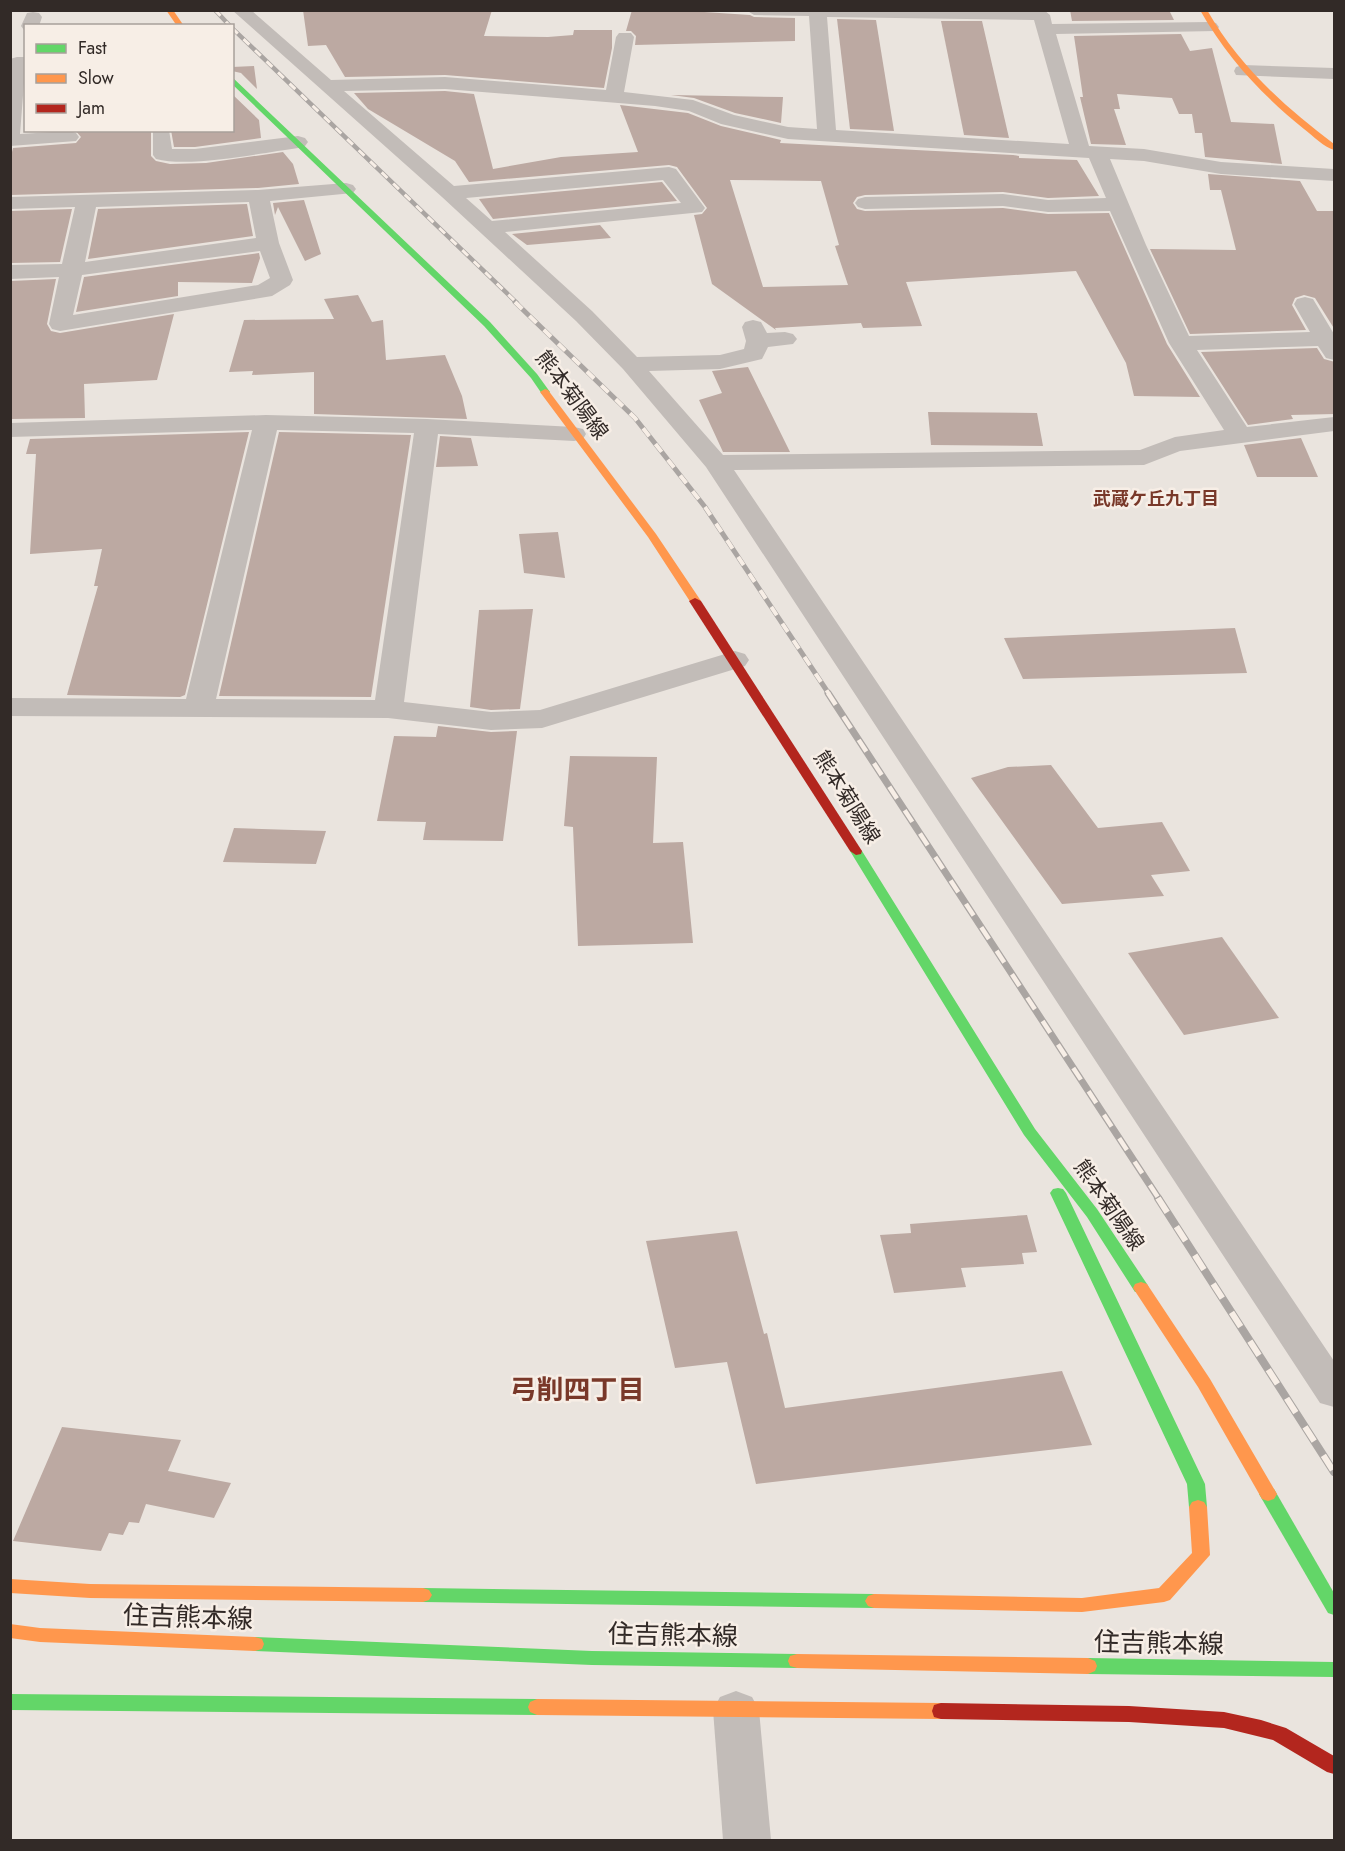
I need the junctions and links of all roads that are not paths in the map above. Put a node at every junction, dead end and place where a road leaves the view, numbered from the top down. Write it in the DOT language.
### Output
graph roads {
  1 [pos="169,10"];
  2 [pos="240,10"];
  3 [pos="754,10"];
  4 [pos="1127,10"];
  5 [pos="818,12"];
  6 [pos="1207,19"];
  7 [pos="180,24"];
  8 [pos="1045,29"];
  9 [pos="1139,29"];
  10 [pos="625,37"];
  11 [pos="24,45"];
  12 [pos="18,63"];
  13 [pos="1243,71"];
  14 [pos="1335,74"];
  15 [pos="234,81"];
  16 [pos="329,86"];
  17 [pos="614,97"];
  18 [pos="160,133"];
  19 [pos="827,136"];
  20 [pos="69,137"];
  21 [pos="10,139"];
  22 [pos="298,142"];
  23 [pos="1335,148"];
  24 [pos="1089,152"];
  25 [pos="1335,175"];
  26 [pos="346,189"];
  27 [pos="449,193"];
  28 [pos="258,196"];
  29 [pos="10,202"];
  30 [pos="87,202"];
  31 [pos="865,203"];
  32 [pos="1119,204"];
  33 [pos="485,228"];
  34 [pos="268,243"];
  35 [pos="73,270"];
  36 [pos="10,272"];
  37 [pos="1305,304"];
  38 [pos="785,339"];
  39 [pos="1181,344"];
  40 [pos="1330,346"];
  41 [pos="631,364"];
  42 [pos="266,422"];
  43 [pos="1335,424"];
  44 [pos="427,426"];
  45 [pos="10,430"];
  46 [pos="574,434"];
  47 [pos="1239,434"];
  48 [pos="716,463"];
  49 [pos="735,660"];
  50 [pos="10,707"];
  51 [pos="199,709"];
  52 [pos="388,710"];
  53 [pos="1029,1131"];
  54 [pos="1335,1392"];
  55 [pos="10,1586"];
  56 [pos="1335,1608"];
  57 [pos="10,1631"];
  58 [pos="1335,1670"];
  59 [pos="10,1702"];
  60 [pos="736,1710"];
  61 [pos="1335,1767"];
  62 [pos="747,1840"];
  1 -- 7 [label="main road"];
  2 -- 16 [label="street"];
  3 -- 5 [label="street"];
  4 -- 9 [label="street"];
  5 -- 8 [label="street"];
  5 -- 19 [label="street"];
  6 -- 9 [label="street"];
  6 -- 13 [label="main road"];
  8 -- 9 [label="street"];
  8 -- 24 [label="street"];
  10 -- 17 [label="street"];
  11 -- 12 [label="street"];
  12 -- 21 [label="street"];
  13 -- 14 [label="street"];
  13 -- 23 [label="main road"];
  15 -- 22 [label="main road, 熊本菊陽線"];
  16 -- 17 [label="street"];
  16 -- 27 [label="street"];
  17 -- 19 [label="street"];
  18 -- 22 [label="street"];
  19 -- 24 [label="street"];
  20 -- 21 [label="street"];
  22 -- 26 [label="main road, 熊本菊陽線"];
  24 -- 25 [label="street"];
  24 -- 32 [label="street"];
  26 -- 28 [label="street"];
  26 -- 46 [label="main road, 熊本菊陽線"];
  27 -- 33 [label="street"];
  27 -- 33 [label="street"];
  28 -- 30 [label="street"];
  28 -- 34 [label="street"];
  29 -- 30 [label="street"];
  30 -- 35 [label="street"];
  31 -- 32 [label="street"];
  32 -- 39 [label="street"];
  33 -- 41 [label="street"];
  34 -- 35 [label="street"];
  34 -- 35 [label="street"];
  35 -- 36 [label="street"];
  37 -- 40 [label="street"];
  38 -- 41 [label="street"];
  39 -- 40 [label="street"];
  39 -- 47 [label="street"];
  41 -- 48 [label="street"];
  42 -- 44 [label="street"];
  42 -- 45 [label="street"];
  42 -- 51 [label="street"];
  43 -- 47 [label="street"];
  44 -- 46 [label="street"];
  44 -- 52 [label="street"];
  46 -- 49 [label="main road, 熊本菊陽線"];
  47 -- 48 [label="street"];
  48 -- 54 [label="street"];
  49 -- 52 [label="street"];
  49 -- 53 [label="main road, 熊本菊陽線"];
  50 -- 51 [label="street"];
  51 -- 52 [label="street"];
  53 -- 55 [label="main road"];
  53 -- 56 [label="main road, 熊本菊陽線"];
  57 -- 58 [label="main road, 住吉熊本線"];
  59 -- 60 [label="main road"];
  60 -- 61 [label="main road"];
  60 -- 62 [label="street"];
}
